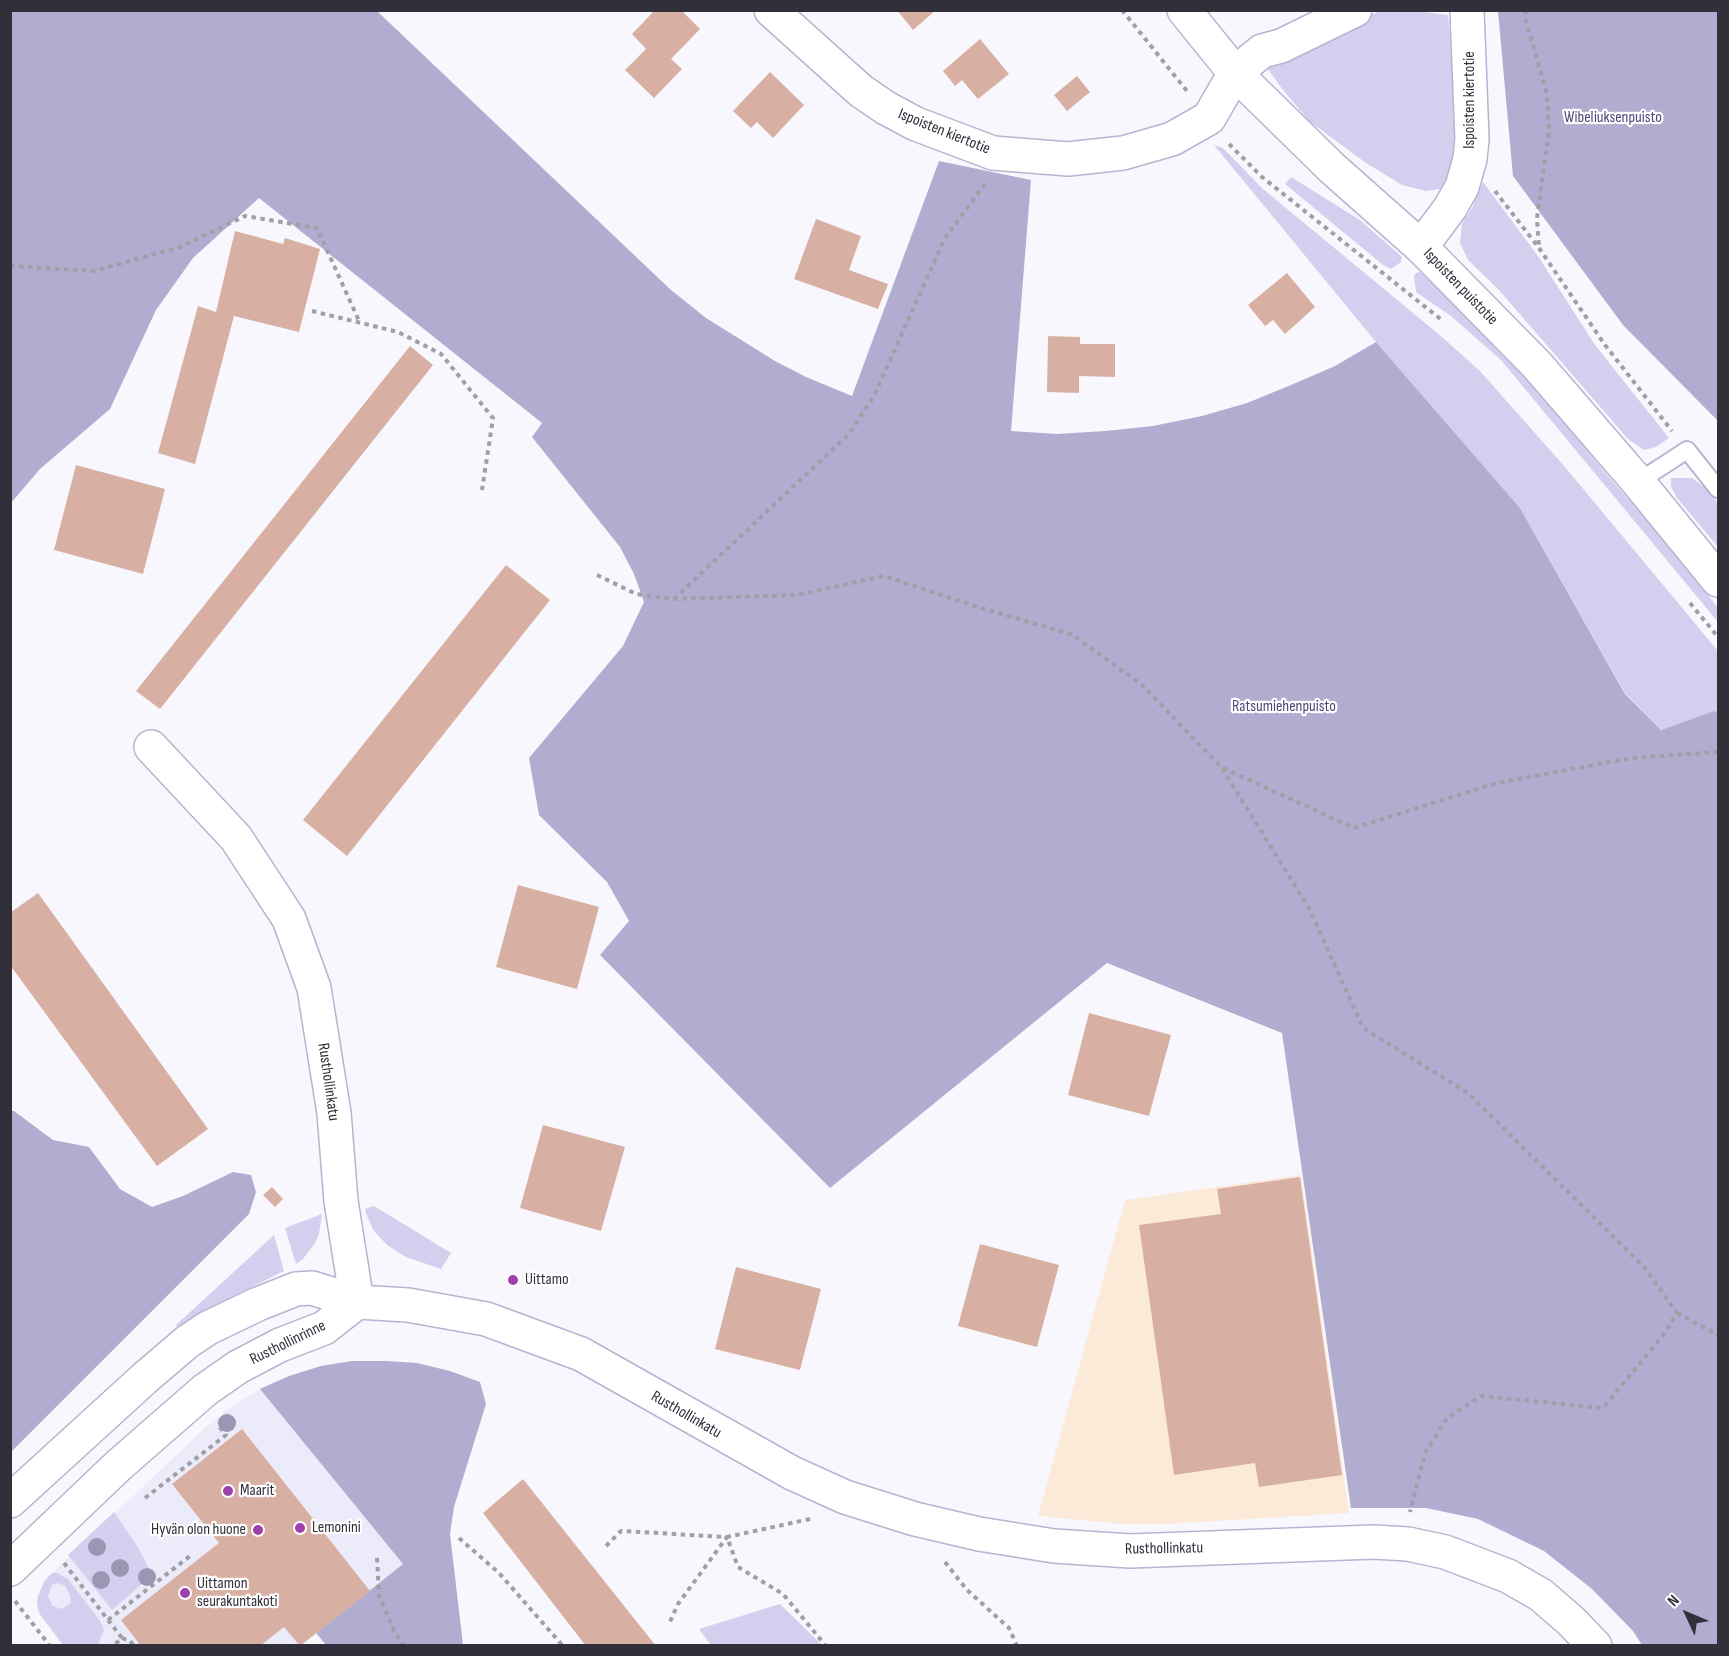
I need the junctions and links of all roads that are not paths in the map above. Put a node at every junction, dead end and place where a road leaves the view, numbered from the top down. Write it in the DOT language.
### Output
graph roads {
  1 [pos="771,10"];
  2 [pos="1184,10"];
  3 [pos="1355,10"];
  4 [pos="1467,10"];
  5 [pos="1235,73"];
  6 [pos="1421,247"];
  7 [pos="1638,482"];
  8 [pos="1719,489"];
  9 [pos="1719,580"];
  10 [pos="152,747"];
  11 [pos="357,1302"];
  12 [pos="10,1501"];
  13 [pos="10,1569"];
  14 [pos="1595,1646"];
  1 -- 5 [label="street, Ispoisten kiertotie"];
  2 -- 5 [label="street, Ispoisten puistotie"];
  3 -- 5 [label="street, Ispoisten kiertotie"];
  4 -- 6 [label="street, Ispoisten kiertotie"];
  5 -- 6 [label="street, Ispoisten puistotie"];
  6 -- 7 [label="street, Ispoisten puistotie"];
  7 -- 8 [label="lane"];
  7 -- 9 [label="street, Ispoisten puistotie"];
  10 -- 11 [label="street, Rusthollinkatu"];
  11 -- 12 [label="street, Rusthollinrinne"];
  11 -- 13 [label="street, Rusthollinrinne"];
  11 -- 14 [label="street, Rusthollinkatu"];
}
